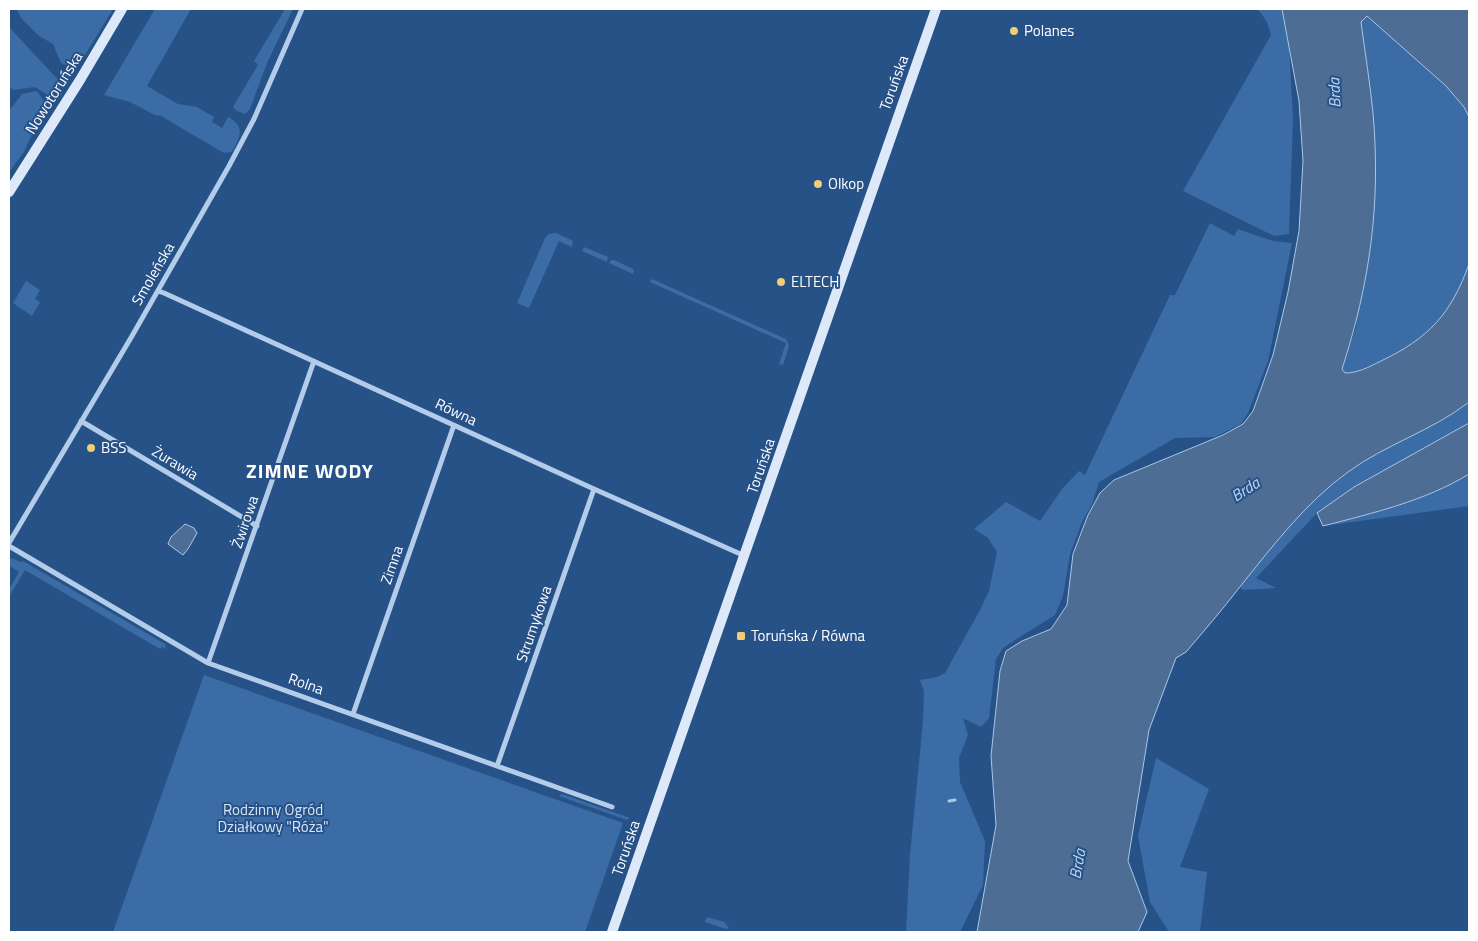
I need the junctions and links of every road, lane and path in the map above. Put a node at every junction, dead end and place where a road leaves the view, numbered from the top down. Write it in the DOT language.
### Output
graph roads {
  1 [pos="122,9"];
  2 [pos="302,9"];
  3 [pos="936,9"];
  4 [pos="9,192"];
  5 [pos="158,291"];
  6 [pos="314,361"];
  7 [pos="81,421"];
  8 [pos="454,425"];
  9 [pos="594,489"];
  10 [pos="257,526"];
  11 [pos="9,544"];
  12 [pos="745,556"];
  13 [pos="208,663"];
  14 [pos="353,714"];
  15 [pos="497,766"];
  16 [pos="612,806"];
  17 [pos="612,932"];
  1 -- 4 [label="street, Nowotoruńska"];
  2 -- 5 [label="street, Smoleńska"];
  3 -- 12 [label="street, Toruńska"];
  5 -- 6 [label="street, Równa"];
  5 -- 7 [label="street, Smoleńska"];
  6 -- 8 [label="street, Równa"];
  6 -- 10 [label="street, Żwirowa"];
  7 -- 10 [label="street, Żurawia"];
  7 -- 11 [label="street, Smoleńska"];
  8 -- 9 [label="street, Równa"];
  8 -- 14 [label="street, Zimna"];
  9 -- 12 [label="street, Równa"];
  9 -- 15 [label="street, Strumykowa"];
  10 -- 13 [label="street, Żwirowa"];
  11 -- 13 [label="street, Rolna"];
  12 -- 17 [label="street, Toruńska"];
  13 -- 14 [label="street, Rolna"];
  14 -- 15 [label="street, Rolna"];
  15 -- 16 [label="street, Rolna"];
}
